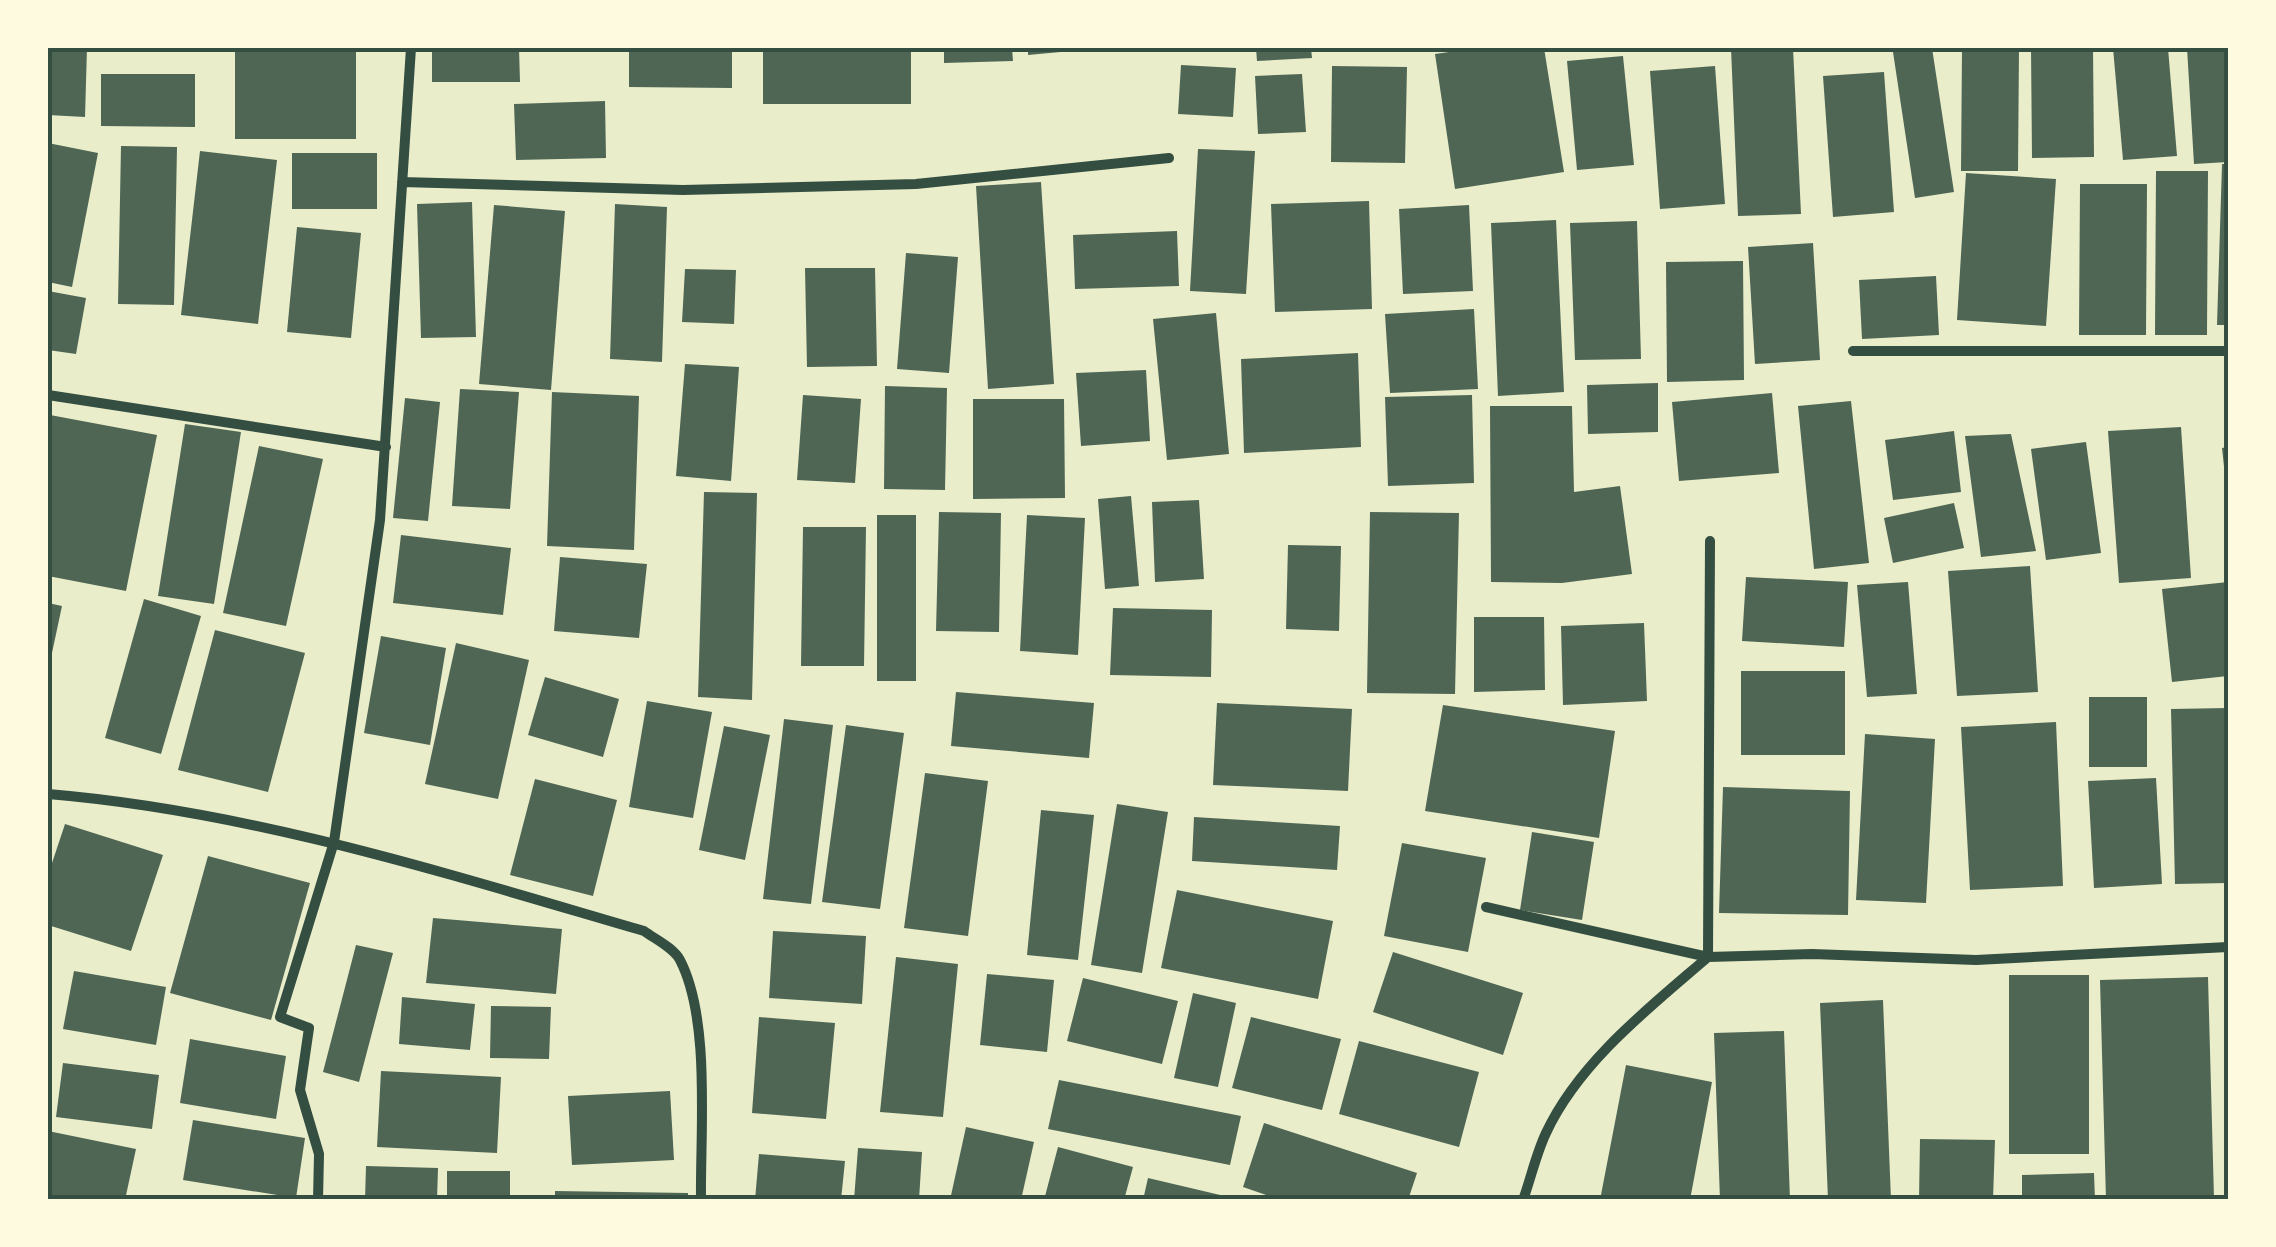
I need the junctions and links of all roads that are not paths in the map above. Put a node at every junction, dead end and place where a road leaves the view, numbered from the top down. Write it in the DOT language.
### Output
graph roads {
  1 [pos="411,48"];
  2 [pos="1170,158"];
  3 [pos="402,182"];
  4 [pos="1854,351"];
  5 [pos="2228,352"];
  6 [pos="48,395"];
  7 [pos="386,447"];
  8 [pos="1710,541"];
  9 [pos="48,794"];
  10 [pos="334,842"];
  11 [pos="1486,907"];
  12 [pos="2228,947"];
  13 [pos="1708,956"];
  14 [pos="318,1200"];
  15 [pos="701,1200"];
  16 [pos="1524,1200"];
  1 -- 3 [label="street"];
  2 -- 3 [label="street"];
  3 -- 7 [label="street"];
  4 -- 5 [label="street"];
  6 -- 7 [label="street"];
  7 -- 10 [label="street"];
  8 -- 13 [label="street"];
  9 -- 10 [label="street"];
  10 -- 14 [label="street"];
  10 -- 15 [label="street"];
  11 -- 13 [label="street"];
  12 -- 13 [label="street"];
  13 -- 16 [label="street"];
}
